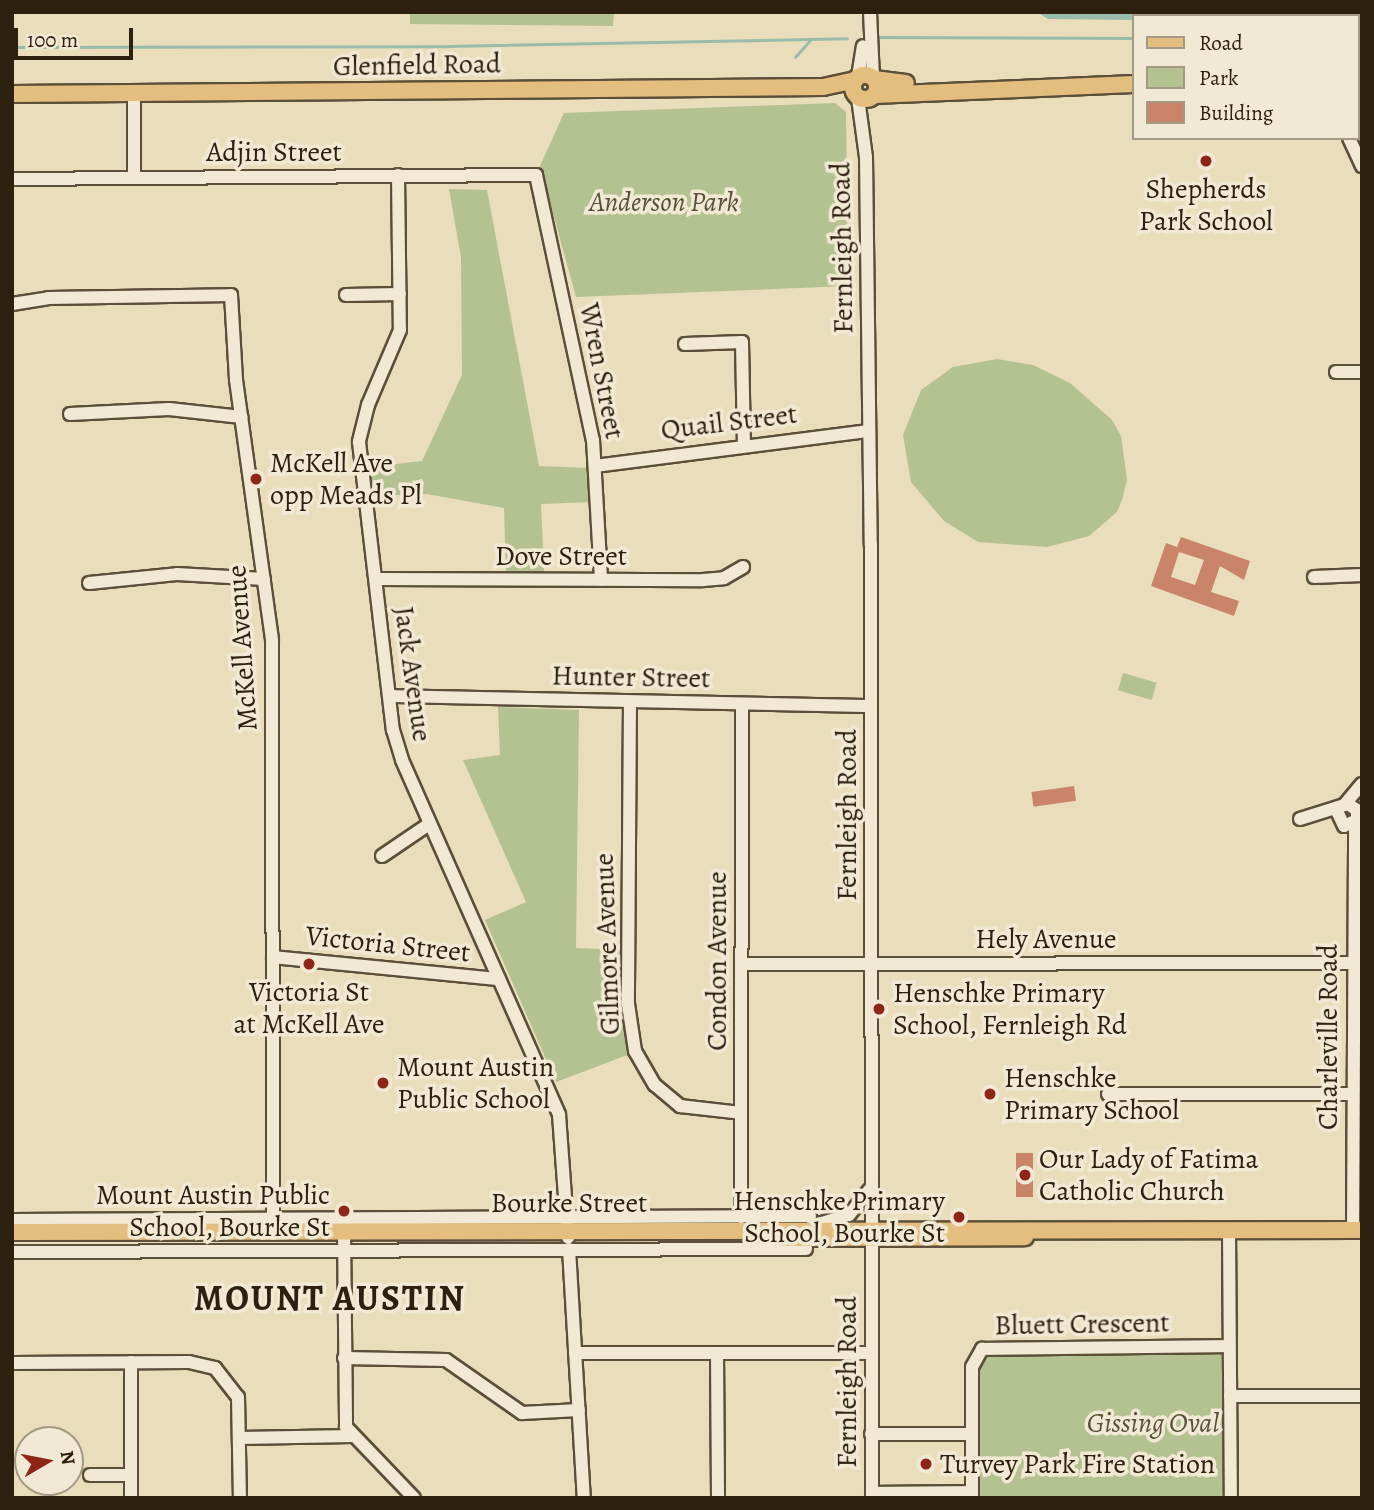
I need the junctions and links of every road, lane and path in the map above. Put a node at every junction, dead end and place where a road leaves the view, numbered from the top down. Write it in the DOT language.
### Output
graph roads {
  1 [pos="863,12"];
  2 [pos="870,12"];
  3 [pos="1132,84"];
  4 [pos="865,87"];
  5 [pos="12,94"];
  6 [pos="134,94"];
  7 [pos="1350,140"];
  8 [pos="1362,166"];
  9 [pos="536,175"];
  10 [pos="398,176"];
  11 [pos="134,178"];
  12 [pos="12,179"];
  13 [pos="400,294"];
  14 [pos="346,295"];
  15 [pos="12,304"];
  16 [pos="685,344"];
  17 [pos="1336,372"];
  18 [pos="1362,372"];
  19 [pos="70,414"];
  20 [pos="242,417"];
  21 [pos="869,431"];
  22 [pos="744,445"];
  23 [pos="595,466"];
  24 [pos="743,566"];
  25 [pos="1362,575"];
  26 [pos="1314,577"];
  27 [pos="264,579"];
  28 [pos="376,579"];
  29 [pos="601,580"];
  30 [pos="89,583"];
  31 [pos="390,696"];
  32 [pos="630,702"];
  33 [pos="742,704"];
  34 [pos="872,706"];
  35 [pos="1362,784"];
  36 [pos="1362,792"];
  37 [pos="1351,815"];
  38 [pos="429,824"];
  39 [pos="382,856"];
  40 [pos="273,957"];
  41 [pos="1352,963"];
  42 [pos="741,964"];
  43 [pos="872,964"];
  44 [pos="499,979"];
  45 [pos="1108,1094"];
  46 [pos="1352,1094"];
  47 [pos="741,1114"];
  48 [pos="871,1185"];
  49 [pos="810,1216"];
  50 [pos="741,1217"];
  51 [pos="273,1219"];
  52 [pos="12,1220"];
  53 [pos="777,1228"];
  54 [pos="1229,1230"];
  55 [pos="1357,1230"];
  56 [pos="12,1232"];
  57 [pos="568,1233"];
  58 [pos="871,1234"];
  59 [pos="12,1241"];
  60 [pos="344,1241"];
  61 [pos="734,1242"];
  62 [pos="806,1249"];
  63 [pos="12,1252"];
  64 [pos="1230,1346"];
  65 [pos="575,1353"];
  66 [pos="717,1353"];
  67 [pos="871,1353"];
  68 [pos="344,1358"];
  69 [pos="131,1362"];
  70 [pos="12,1363"];
  71 [pos="1230,1396"];
  72 [pos="1362,1396"];
  73 [pos="579,1410"];
  74 [pos="872,1434"];
  75 [pos="972,1434"];
  76 [pos="352,1436"];
  77 [pos="240,1438"];
  78 [pos="90,1475"];
  79 [pos="131,1475"];
  80 [pos="406,1495"];
  81 [pos="972,1495"];
  82 [pos="872,1496"];
  83 [pos="131,1498"];
  84 [pos="240,1498"];
  85 [pos="584,1498"];
  86 [pos="718,1498"];
  87 [pos="1231,1498"];
  1 -- 4 [label="street, Fernleigh Road"];
  2 -- 4 [label="street, Fernleigh Road"];
  3 -- 4 [label="main road, Glenfield Road"];
  4 -- 6 [label="main road, Glenfield Road"];
  4 -- 21 [label="street, Fernleigh Road"];
  5 -- 6 [label="main road, Glenfield Road"];
  6 -- 11 [label="street"];
  7 -- 8 [label="street"];
  9 -- 10 [label="street, Adjin Street"];
  9 -- 23 [label="street, Wren Street"];
  10 -- 11 [label="street, Adjin Street"];
  10 -- 13 [label="street, Jack Avenue"];
  11 -- 12 [label="street, Adjin Street"];
  13 -- 14 [label="street"];
  13 -- 28 [label="street, Jack Avenue"];
  15 -- 20 [label="street, McKell Avenue"];
  16 -- 22 [label="street"];
  17 -- 18 [label="street"];
  19 -- 20 [label="street"];
  20 -- 27 [label="street, McKell Avenue"];
  21 -- 22 [label="street, Quail Street"];
  21 -- 34 [label="street, Fernleigh Road"];
  22 -- 23 [label="street, Quail Street"];
  23 -- 29 [label="street, Wren Street"];
  24 -- 29 [label="street, Dove Street"];
  25 -- 26 [label="street"];
  27 -- 30 [label="street"];
  27 -- 40 [label="street, McKell Avenue"];
  28 -- 29 [label="street, Dove Street"];
  28 -- 31 [label="street, Jack Avenue"];
  31 -- 32 [label="street, Hunter Street"];
  31 -- 38 [label="street, Jack Avenue"];
  32 -- 33 [label="street, Hunter Street"];
  32 -- 47 [label="street, Gilmore Avenue"];
  33 -- 34 [label="street, Hunter Street"];
  33 -- 42 [label="street, Condon Avenue"];
  34 -- 43 [label="street, Fernleigh Road"];
  35 -- 37 [label="street"];
  36 -- 37 [label="street"];
  37 -- 41 [label="street, Charleville Road"];
  38 -- 39 [label="street"];
  38 -- 44 [label="street, Jack Avenue"];
  40 -- 44 [label="street, Victoria Street"];
  40 -- 51 [label="street, McKell Avenue"];
  41 -- 43 [label="street, Hely Avenue"];
  41 -- 46 [label="street, Charleville Road"];
  42 -- 43 [label="street, Hely Avenue"];
  42 -- 47 [label="street, Condon Avenue"];
  43 -- 48 [label="street, Fernleigh Road"];
  44 -- 57 [label="street, Jack Avenue"];
  45 -- 46 [label="street"];
  46 -- 55 [label="street, Charleville Road"];
  47 -- 50 [label="street, Condon Avenue"];
  48 -- 53 [label="street"];
  48 -- 58 [label="street, Fernleigh Road"];
  49 -- 50 [label="street, Bourke Street"];
  50 -- 57 [label="street, Bourke Street"];
  51 -- 52 [label="street, Bourke Street"];
  51 -- 57 [label="street, Bourke Street"];
  53 -- 57 [label="main road, Bourke Street"];
  53 -- 58 [label="main road, Bourke Street"];
  54 -- 55 [label="main road, Bourke Street"];
  54 -- 58 [label="main road, Bourke Street"];
  54 -- 64 [label="street"];
  56 -- 60 [label="main road, Bourke Street"];
  57 -- 60 [label="main road, Bourke Street"];
  57 -- 60 [label="street, Bourke Street"];
  57 -- 61 [label="main road, Bourke Street"];
  57 -- 65 [label="street, Jack Avenue"];
  58 -- 61 [label="main road, Bourke Street"];
  58 -- 67 [label="street, Fernleigh Road"];
  59 -- 60 [label="main road, Bourke Street"];
  60 -- 63 [label="street, Bourke Street"];
  60 -- 68 [label="street"];
  61 -- 62 [label="street, Bourke Street"];
  64 -- 71 [label="street"];
  64 -- 75 [label="street, Bluett Crescent"];
  65 -- 66 [label="street"];
  65 -- 73 [label="street, Jack Avenue"];
  66 -- 67 [label="street"];
  66 -- 86 [label="street"];
  67 -- 74 [label="street, Fernleigh Road"];
  68 -- 73 [label="street"];
  68 -- 76 [label="street"];
  69 -- 70 [label="street"];
  69 -- 77 [label="street"];
  69 -- 79 [label="street"];
  71 -- 72 [label="street"];
  71 -- 87 [label="street"];
  73 -- 85 [label="street, Jack Avenue"];
  74 -- 75 [label="street"];
  74 -- 82 [label="street, Fernleigh Road"];
  75 -- 81 [label="street, Bluett Crescent"];
  76 -- 77 [label="street"];
  76 -- 80 [label="street"];
  77 -- 84 [label="street"];
  78 -- 79 [label="street"];
  79 -- 83 [label="street"];
  81 -- 82 [label="street, Bluett Crescent"];
}
